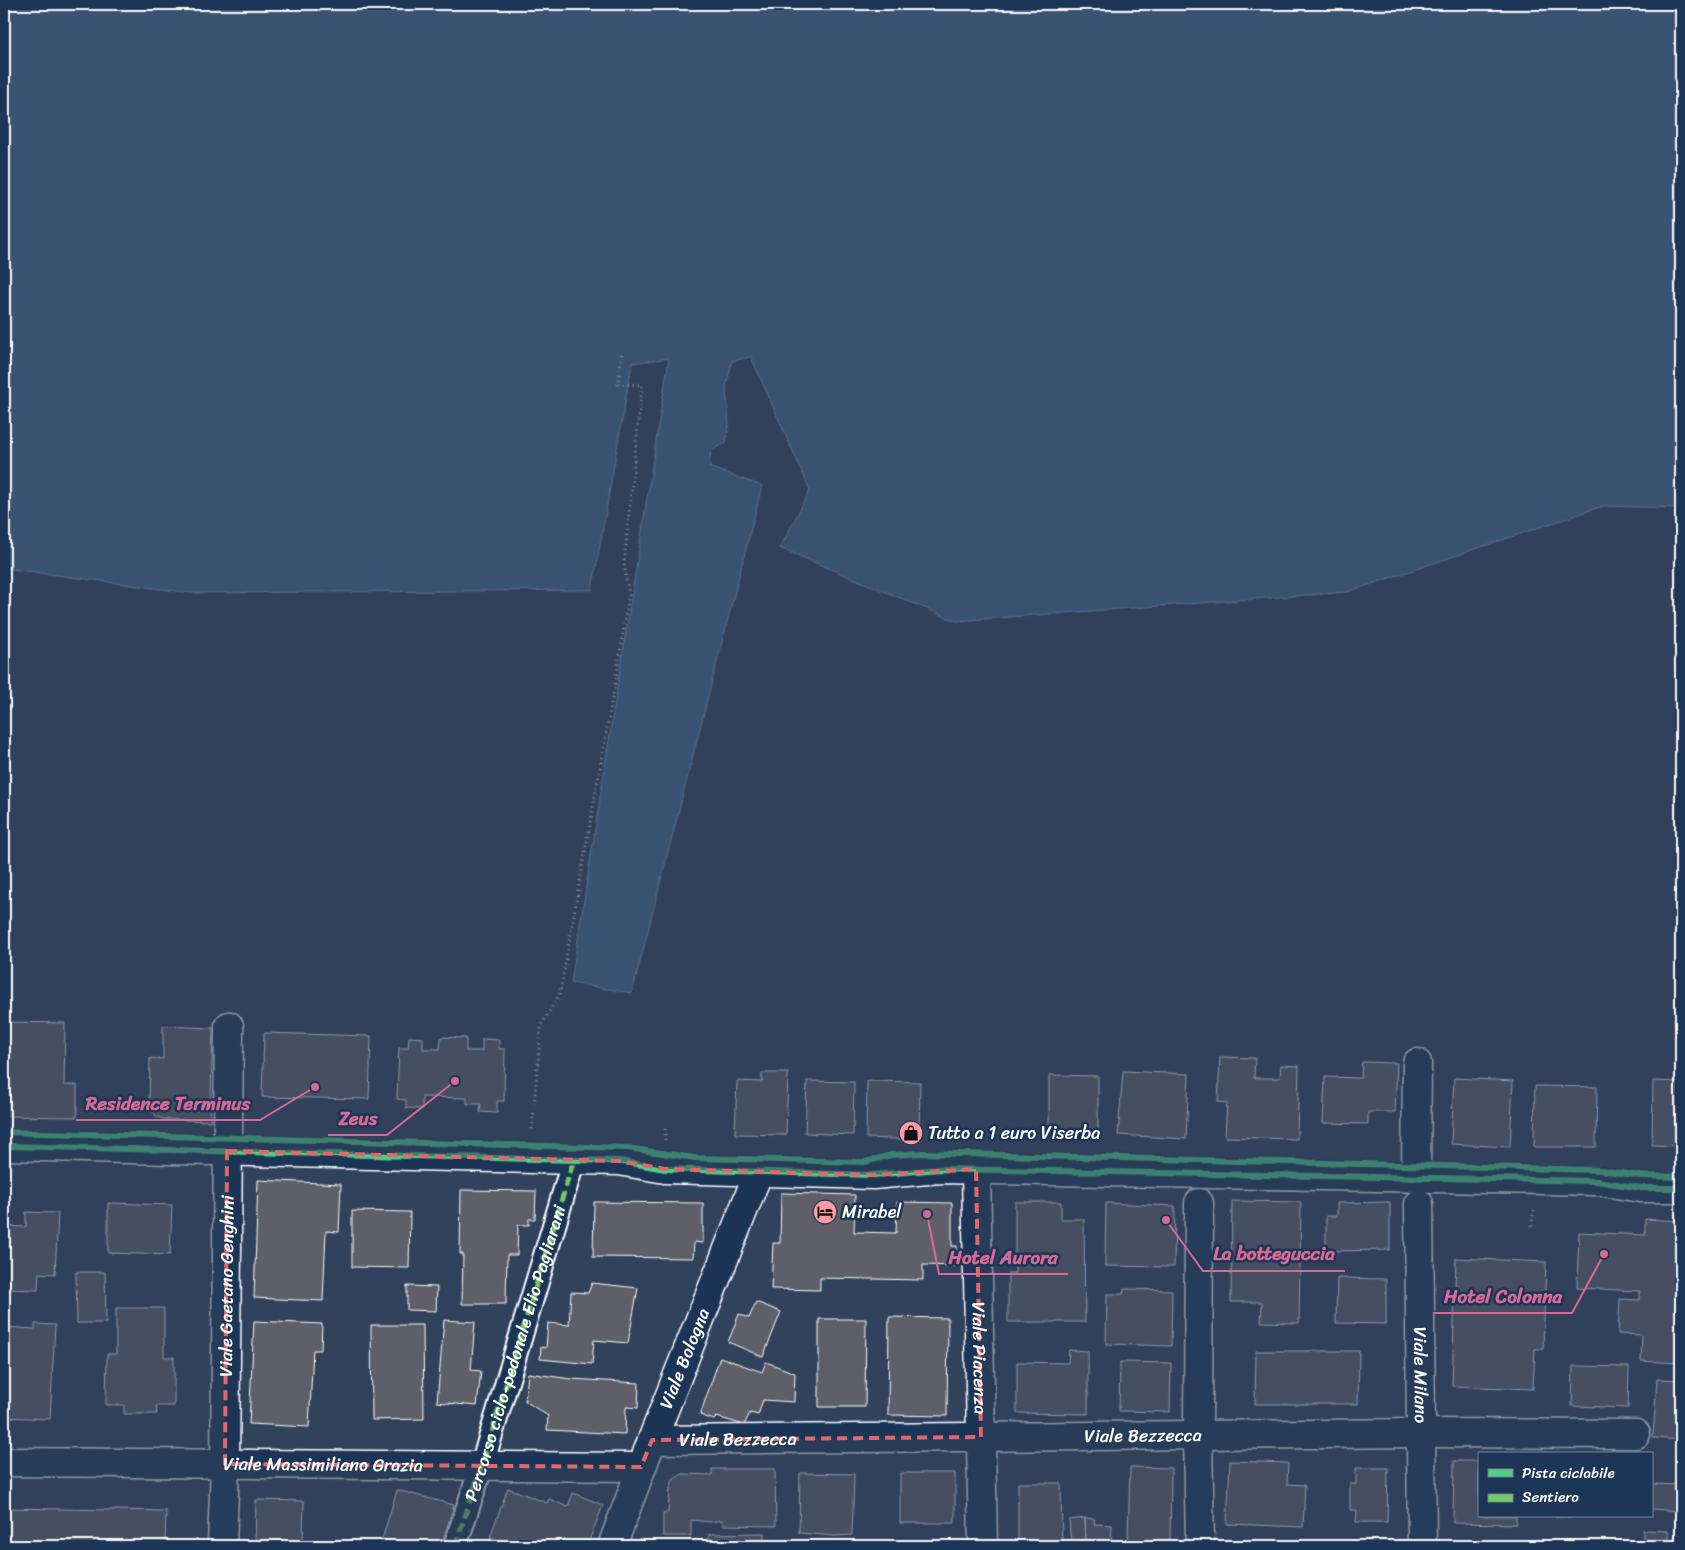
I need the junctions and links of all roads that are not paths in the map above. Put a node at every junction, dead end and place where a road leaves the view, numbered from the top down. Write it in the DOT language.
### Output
graph roads {
  1 [pos="229,1026"];
  2 [pos="1417,1062"];
  3 [pos="4,1146"];
  4 [pos="227,1151"];
  5 [pos="574,1159"];
  6 [pos="976,1169"];
  7 [pos="758,1172"];
  8 [pos="1416,1178"];
  9 [pos="1681,1188"];
  10 [pos="1199,1203"];
  11 [pos="1419,1204"];
  12 [pos="1420,1433"];
  13 [pos="1636,1434"];
  14 [pos="1198,1435"];
  15 [pos="981,1437"];
  16 [pos="652,1440"];
  17 [pos="4,1462"];
  18 [pos="224,1464"];
  19 [pos="482,1465"];
  20 [pos="641,1467"];
  21 [pos="222,1546"];
  22 [pos="455,1546"];
  23 [pos="612,1546"];
  24 [pos="983,1546"];
  25 [pos="1200,1546"];
  26 [pos="1422,1546"];
  1 -- 4 [label="street, Viale Gaetano Genghini"];
  2 -- 8 [label="street"];
  3 -- 4 [label="street"];
  4 -- 5 [label="street"];
  4 -- 18 [label="street, Viale Gaetano Genghini"];
  5 -- 7 [label="street"];
  5 -- 19 [label="street, Percorso ciclo-pedonale Elio Pagliarani"];
  6 -- 7 [label="street"];
  6 -- 8 [label="street"];
  6 -- 15 [label="street, Viale Piacenza"];
  7 -- 16 [label="street, Viale Bologna"];
  8 -- 9 [label="street"];
  10 -- 14 [label="street"];
  11 -- 12 [label="street, Viale Milano"];
  12 -- 13 [label="street, Viale Bezzecca"];
  12 -- 14 [label="street, Viale Bezzecca"];
  12 -- 26 [label="street, Viale Milano"];
  14 -- 15 [label="street, Viale Bezzecca"];
  14 -- 25 [label="street"];
  15 -- 16 [label="street, Viale Bezzecca"];
  15 -- 24 [label="street, Viale Piacenza"];
  16 -- 20 [label="street, Viale Bologna"];
  17 -- 18 [label="street, Viale Massimiliano Grazia"];
  18 -- 19 [label="street, Viale Massimiliano Grazia"];
  18 -- 21 [label="street, Viale Gaetano Genghini"];
  19 -- 20 [label="street, Viale Massimiliano Grazia"];
  19 -- 22 [label="street, Percorso ciclo-pedonale Elio Pagliarani"];
  20 -- 23 [label="street, Viale Bologna"];
}
